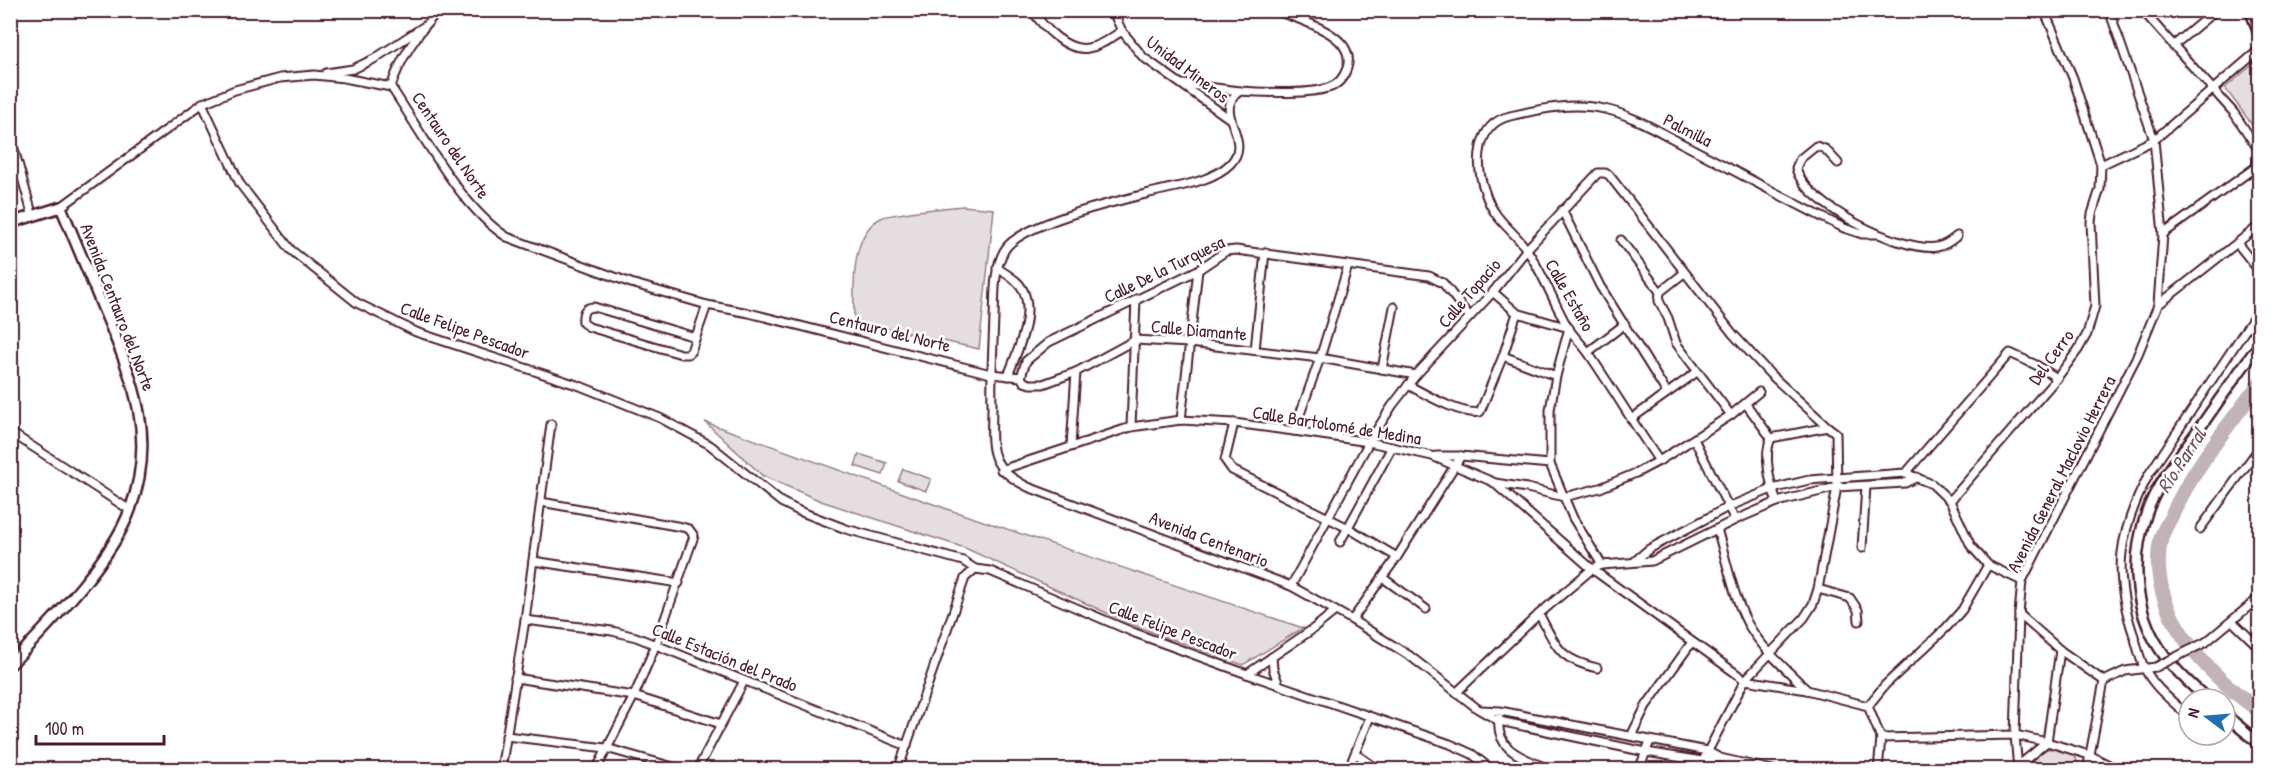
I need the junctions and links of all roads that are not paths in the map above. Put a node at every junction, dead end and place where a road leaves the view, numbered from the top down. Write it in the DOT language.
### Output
graph roads {
  1 [pos="440,10"];
  2 [pos="1032,10"];
  3 [pos="1112,10"];
  4 [pos="1274,10"];
  5 [pos="2044,10"];
  6 [pos="2109,10"];
  7 [pos="2142,10"];
  8 [pos="2216,10"];
  9 [pos="2250,10"];
  10 [pos="423,27"];
  11 [pos="1122,31"];
  12 [pos="2259,38"];
  13 [pos="2173,46"];
  14 [pos="2259,49"];
  15 [pos="314,75"];
  16 [pos="1182,84"];
  17 [pos="392,87"];
  18 [pos="2213,90"];
  19 [pos="1240,91"];
  20 [pos="202,103"];
  21 [pos="1230,119"];
  22 [pos="1483,138"];
  23 [pos="2154,140"];
  24 [pos="14,149"];
  25 [pos="2259,152"];
  26 [pos="1838,163"];
  27 [pos="2259,164"];
  28 [pos="2101,165"];
  29 [pos="61,207"];
  30 [pos="1563,210"];
  31 [pos="33,217"];
  32 [pos="10,223"];
  33 [pos="2259,225"];
  34 [pos="1877,234"];
  35 [pos="2163,234"];
  36 [pos="1957,236"];
  37 [pos="1621,240"];
  38 [pos="2237,243"];
  39 [pos="1527,249"];
  40 [pos="1265,252"];
  41 [pos="1348,266"];
  42 [pos="997,268"];
  43 [pos="1198,270"];
  44 [pos="2259,272"];
  45 [pos="1683,273"];
  46 [pos="1493,292"];
  47 [pos="1660,292"];
  48 [pos="1136,299"];
  49 [pos="707,305"];
  50 [pos="2158,305"];
  51 [pos="1394,307"];
  52 [pos="2259,308"];
  53 [pos="1517,313"];
  54 [pos="1469,316"];
  55 [pos="1625,324"];
  56 [pos="1569,328"];
  57 [pos="695,337"];
  58 [pos="1135,340"];
  59 [pos="1189,343"];
  60 [pos="2259,344"];
  61 [pos="1255,350"];
  62 [pos="1588,352"];
  63 [pos="1503,356"];
  64 [pos="1320,358"];
  65 [pos="1382,369"];
  66 [pos="1076,372"];
  67 [pos="1697,372"];
  68 [pos="992,374"];
  69 [pos="1416,375"];
  70 [pos="1008,376"];
  71 [pos="1556,376"];
  72 [pos="1021,377"];
  73 [pos="2057,378"];
  74 [pos="1408,385"];
  75 [pos="1759,392"];
  76 [pos="1667,393"];
  77 [pos="1746,404"];
  78 [pos="1731,415"];
  79 [pos="1631,419"];
  80 [pos="1181,420"];
  81 [pos="1234,423"];
  82 [pos="551,424"];
  83 [pos="1131,427"];
  84 [pos="1829,428"];
  85 [pos="1294,431"];
  86 [pos="10,432"];
  87 [pos="1771,438"];
  88 [pos="1694,439"];
  89 [pos="1369,442"];
  90 [pos="1071,446"];
  91 [pos="1392,447"];
  92 [pos="2259,447"];
  93 [pos="1432,456"];
  94 [pos="1461,456"];
  95 [pos="1659,461"];
  96 [pos="1550,464"];
  97 [pos="1455,465"];
  98 [pos="1001,470"];
  99 [pos="1905,473"];
  100 [pos="1837,477"];
  101 [pos="1917,477"];
  102 [pos="1493,482"];
  103 [pos="1905,483"];
  104 [pos="1866,486"];
  105 [pos="1837,488"];
  106 [pos="1772,489"];
  107 [pos="1564,497"];
  108 [pos="1950,501"];
  109 [pos="542,502"];
  110 [pos="1777,502"];
  111 [pos="1728,507"];
  112 [pos="130,510"];
  113 [pos="1328,519"];
  114 [pos="1735,520"];
  115 [pos="1348,528"];
  116 [pos="1717,529"];
  117 [pos="2200,529"];
  118 [pos="1686,530"];
  119 [pos="1340,542"];
  120 [pos="1691,542"];
  121 [pos="1862,548"];
  122 [pos="1397,557"];
  123 [pos="533,561"];
  124 [pos="1635,561"];
  125 [pos="1602,565"];
  126 [pos="1988,565"];
  127 [pos="975,569"];
  128 [pos="1592,569"];
  129 [pos="1383,578"];
  130 [pos="2022,581"];
  131 [pos="679,583"];
  132 [pos="1291,586"];
  133 [pos="1818,589"];
  134 [pos="2259,597"];
  135 [pos="1426,609"];
  136 [pos="1334,612"];
  137 [pos="1539,614"];
  138 [pos="2019,614"];
  139 [pos="525,620"];
  140 [pos="1352,620"];
  141 [pos="1859,621"];
  142 [pos="2232,621"];
  143 [pos="1692,642"];
  144 [pos="656,644"];
  145 [pos="2259,648"];
  146 [pos="2060,650"];
  147 [pos="1771,652"];
  148 [pos="1272,657"];
  149 [pos="10,665"];
  150 [pos="1598,668"];
  151 [pos="2145,670"];
  152 [pos="1247,674"];
  153 [pos="515,678"];
  154 [pos="1745,680"];
  155 [pos="744,681"];
  156 [pos="2104,681"];
  157 [pos="1279,686"];
  158 [pos="2195,687"];
  159 [pos="1807,690"];
  160 [pos="1457,692"];
  161 [pos="634,696"];
  162 [pos="2177,705"];
  163 [pos="1868,706"];
  164 [pos="1478,709"];
  165 [pos="1500,711"];
  166 [pos="1518,714"];
  167 [pos="1370,717"];
  168 [pos="1499,721"];
  169 [pos="721,724"];
  170 [pos="1516,725"];
  171 [pos="2237,725"];
  172 [pos="1579,728"];
  173 [pos="2015,735"];
  174 [pos="506,736"];
  175 [pos="1631,736"];
  176 [pos="1577,738"];
  177 [pos="1881,738"];
  178 [pos="1650,741"];
  179 [pos="2047,741"];
  180 [pos="2259,744"];
  181 [pos="907,746"];
  182 [pos="606,748"];
  183 [pos="1707,751"];
  184 [pos="1646,752"];
  185 [pos="1356,754"];
  186 [pos="2089,755"];
  187 [pos="1720,758"];
  188 [pos="1702,761"];
  189 [pos="2018,768"];
  190 [pos="501,770"];
  191 [pos="596,770"];
  192 [pos="684,770"];
  193 [pos="697,770"];
  194 [pos="898,770"];
  195 [pos="1348,770"];
  196 [pos="1379,770"];
  197 [pos="1492,770"];
  198 [pos="1551,770"];
  199 [pos="1639,770"];
  200 [pos="1698,770"];
  201 [pos="1773,770"];
  202 [pos="1878,770"];
  203 [pos="2087,770"];
  204 [pos="2119,770"];
  1 -- 10 [label="street"];
  2 -- 11 [label="street"];
  3 -- 11 [label="street, Unidad Mineros"];
  4 -- 19 [label="street, Unidad Mineros"];
  5 -- 28 [label="street"];
  6 -- 23 [label="street, Avenida General Maclovio Herrera"];
  7 -- 13 [label="street"];
  8 -- 13 [label="street"];
  9 -- 12 [label="street"];
  10 -- 15 [label="street"];
  10 -- 17 [label="street"];
  11 -- 16 [label="street, Unidad Mineros"];
  13 -- 18 [label="street"];
  14 -- 18 [label="street"];
  15 -- 17 [label="street, Centauro del Norte"];
  15 -- 20 [label="street, Centauro del Norte"];
  16 -- 19 [label="street"];
  16 -- 21 [label="street, Unidad Mineros"];
  17 -- 49 [label="street, Centauro del Norte"];
  18 -- 23 [label="street"];
  18 -- 25 [label="street"];
  19 -- 21 [label="street, Unidad Mineros"];
  20 -- 29 [label="street, Centauro del Norte"];
  20 -- 127 [label="street, Calle Felipe Pescador"];
  21 -- 42 [label="street"];
  22 -- 34 [label="street, Palmilla"];
  22 -- 39 [label="street, Calle Estaño"];
  23 -- 28 [label="street"];
  23 -- 35 [label="street, Avenida General Maclovio Herrera"];
  24 -- 31 [label="street"];
  26 -- 34 [label="street"];
  27 -- 35 [label="street"];
  28 -- 73 [label="street, Del Cerro"];
  29 -- 31 [label="main road, Centauro del Norte"];
  29 -- 112 [label="main road, Avenida Centauro del Norte"];
  30 -- 39 [label="street, Calle Topacio"];
  30 -- 45 [label="street, Calle Topacio"];
  30 -- 55 [label="street"];
  31 -- 32 [label="main road, Centauro del Norte"];
  33 -- 38 [label="street"];
  34 -- 36 [label="street"];
  35 -- 50 [label="street, Avenida General Maclovio Herrera"];
  37 -- 47 [label="street"];
  38 -- 44 [label="street"];
  38 -- 50 [label="street"];
  39 -- 46 [label="street, Calle Topacio"];
  39 -- 56 [label="street, Calle Estaño"];
  40 -- 41 [label="street, Calle De la Turquesa"];
  40 -- 43 [label="street, Calle De la Turquesa"];
  40 -- 61 [label="street"];
  41 -- 54 [label="street, Calle De la Turquesa"];
  41 -- 64 [label="street"];
  42 -- 68 [label="street"];
  42 -- 70 [label="street"];
  43 -- 48 [label="street, Calle De la Turquesa"];
  43 -- 59 [label="street"];
  45 -- 47 [label="street"];
  45 -- 84 [label="street"];
  46 -- 53 [label="street"];
  46 -- 54 [label="street, Calle Topacio"];
  47 -- 67 [label="street"];
  48 -- 58 [label="street"];
  48 -- 72 [label="street, Calle De la Turquesa"];
  49 -- 57 [label="street"];
  49 -- 68 [label="street, Centauro del Norte"];
  50 -- 130 [label="street, Avenida General Maclovio Herrera"];
  51 -- 65 [label="street"];
  52 -- 151 [label="street"];
  53 -- 56 [label="street"];
  53 -- 63 [label="street"];
  54 -- 69 [label="street, Calle Topacio"];
  55 -- 62 [label="street"];
  55 -- 76 [label="street"];
  56 -- 62 [label="street, Calle Estaño"];
  56 -- 71 [label="street"];
  57 -- 57 [label="street"];
  58 -- 59 [label="street, Calle Diamante"];
  58 -- 66 [label="street, Calle Diamante"];
  58 -- 83 [label="street"];
  59 -- 61 [label="street, Calle Diamante"];
  59 -- 80 [label="street"];
  60 -- 158 [label="main road"];
  61 -- 64 [label="street, Calle Diamante"];
  62 -- 79 [label="street, Calle Estaño"];
  63 -- 71 [label="street"];
  63 -- 74 [label="street"];
  64 -- 65 [label="street, Calle Diamante"];
  64 -- 85 [label="street"];
  65 -- 69 [label="street, Calle Diamante"];
  66 -- 72 [label="street, Calle Diamante"];
  66 -- 90 [label="street"];
  67 -- 76 [label="street"];
  67 -- 78 [label="street"];
  68 -- 70 [label="street, Calle Diamante"];
  68 -- 98 [label="street"];
  69 -- 74 [label="street, Calle Topacio"];
  70 -- 72 [label="street, Calle Diamante"];
  71 -- 96 [label="street"];
  73 -- 99 [label="street"];
  73 -- 108 [label="street, Del Cerro"];
  74 -- 89 [label="street, Calle Topacio"];
  75 -- 77 [label="street"];
  76 -- 79 [label="street"];
  77 -- 78 [label="street"];
  77 -- 87 [label="street"];
  78 -- 88 [label="street"];
  79 -- 95 [label="street, Calle Estaño"];
  80 -- 81 [label="street, Calle Bartolomé de Medina"];
  80 -- 83 [label="street, Calle Bartolomé de Medina"];
  81 -- 85 [label="street, Calle Bartolomé de Medina"];
  81 -- 113 [label="street"];
  82 -- 109 [label="street"];
  83 -- 90 [label="street, Calle Bartolomé de Medina"];
  84 -- 87 [label="street"];
  84 -- 100 [label="street"];
  85 -- 89 [label="street, Calle Bartolomé de Medina"];
  86 -- 112 [label="street"];
  87 -- 106 [label="street"];
  88 -- 95 [label="street"];
  88 -- 111 [label="street"];
  89 -- 91 [label="street, Calle Bartolomé de Medina"];
  89 -- 113 [label="street, Calle Topacio"];
  90 -- 98 [label="street, Calle Bartolomé de Medina"];
  91 -- 93 [label="street, Calle Bartolomé de Medina"];
  91 -- 115 [label="street"];
  92 -- 117 [label="street"];
  93 -- 94 [label="street"];
  93 -- 97 [label="street, Calle Bartolomé de Medina"];
  94 -- 96 [label="street"];
  94 -- 97 [label="street"];
  95 -- 107 [label="street"];
  96 -- 107 [label="street"];
  97 -- 102 [label="street, Calle Bartolomé de Medina"];
  97 -- 122 [label="street"];
  98 -- 132 [label="street, Avenida Centenario"];
  99 -- 100 [label="street"];
  99 -- 101 [label="street"];
  99 -- 103 [label="street"];
  100 -- 105 [label="street"];
  100 -- 106 [label="street"];
  101 -- 103 [label="street"];
  101 -- 108 [label="street"];
  102 -- 107 [label="street"];
  102 -- 128 [label="street, Calle Bartolomé de Medina"];
  103 -- 104 [label="street"];
  104 -- 105 [label="street"];
  104 -- 121 [label="street"];
  105 -- 110 [label="street"];
  105 -- 133 [label="street"];
  106 -- 110 [label="street"];
  106 -- 111 [label="street"];
  107 -- 125 [label="street"];
  108 -- 126 [label="street"];
  109 -- 123 [label="street"];
  109 -- 131 [label="street"];
  110 -- 114 [label="street"];
  111 -- 114 [label="street"];
  111 -- 118 [label="street"];
  112 -- 149 [label="main road, Avenida Centauro del Norte"];
  113 -- 115 [label="street"];
  113 -- 132 [label="street, Calle Topacio"];
  114 -- 116 [label="street"];
  115 -- 119 [label="street"];
  115 -- 122 [label="street"];
  116 -- 120 [label="street"];
  116 -- 147 [label="street"];
  118 -- 120 [label="street"];
  118 -- 124 [label="street"];
  120 -- 124 [label="street"];
  122 -- 129 [label="street"];
  123 -- 131 [label="street"];
  123 -- 139 [label="street"];
  124 -- 125 [label="street"];
  125 -- 128 [label="street"];
  126 -- 130 [label="street"];
  126 -- 163 [label="street"];
  127 -- 152 [label="street, Calle Felipe Pescador"];
  127 -- 181 [label="street"];
  128 -- 137 [label="street"];
  128 -- 143 [label="street, Calle Bartolomé de Medina"];
  129 -- 135 [label="street"];
  129 -- 140 [label="street"];
  130 -- 138 [label="street, Avenida General Maclovio Herrera"];
  131 -- 144 [label="street"];
  132 -- 136 [label="street, Avenida Centenario"];
  133 -- 141 [label="street"];
  133 -- 147 [label="street"];
  134 -- 142 [label="street"];
  136 -- 140 [label="street, Avenida Centenario"];
  136 -- 148 [label="street, Calle Felipe Pescador"];
  137 -- 150 [label="street"];
  137 -- 160 [label="street"];
  138 -- 146 [label="street"];
  138 -- 173 [label="street, Avenida General Maclovio Herrera"];
  139 -- 144 [label="street, Calle Estación del Prado"];
  139 -- 153 [label="street"];
  140 -- 160 [label="street, Avenida Centenario"];
  142 -- 145 [label="street"];
  142 -- 151 [label="street, bridge"];
  143 -- 154 [label="street, Calle Bartolomé de Medina"];
  143 -- 175 [label="street"];
  144 -- 155 [label="street, Calle Estación del Prado"];
  144 -- 161 [label="street"];
  146 -- 156 [label="street"];
  146 -- 179 [label="street"];
  147 -- 154 [label="street"];
  147 -- 159 [label="street"];
  148 -- 152 [label="street, Calle Felipe Pescador"];
  148 -- 157 [label="street"];
  151 -- 156 [label="street"];
  151 -- 162 [label="street"];
  152 -- 157 [label="street"];
  153 -- 161 [label="street"];
  153 -- 174 [label="street"];
  154 -- 159 [label="street"];
  154 -- 183 [label="street"];
  155 -- 169 [label="street"];
  155 -- 181 [label="street, Calle Estación del Prado"];
  156 -- 186 [label="street"];
  157 -- 167 [label="street"];
  159 -- 163 [label="street"];
  160 -- 164 [label="street, Avenida Centenario"];
  161 -- 169 [label="street"];
  161 -- 182 [label="street"];
  163 -- 177 [label="street"];
  164 -- 165 [label="street, Avenida Centenario"];
  164 -- 168 [label="street, Avenida Centenario"];
  165 -- 166 [label="street, Avenida Centenario"];
  165 -- 168 [label="street"];
  166 -- 170 [label="street"];
  166 -- 172 [label="street, Avenida Centenario"];
  167 -- 185 [label="street"];
  167 -- 197 [label="street"];
  168 -- 170 [label="street, Avenida Centenario"];
  168 -- 198 [label="street"];
  169 -- 193 [label="street"];
  170 -- 176 [label="street, Avenida Centenario"];
  171 -- 180 [label="main road"];
  172 -- 175 [label="street, Avenida Centenario"];
  172 -- 176 [label="street"];
  173 -- 177 [label="street"];
  173 -- 179 [label="street"];
  173 -- 189 [label="street, Avenida General Maclovio Herrera"];
  174 -- 182 [label="street"];
  174 -- 190 [label="street"];
  175 -- 178 [label="street, Avenida Centenario"];
  176 -- 184 [label="street, Avenida Centenario"];
  177 -- 202 [label="street"];
  178 -- 183 [label="street, Avenida Centenario"];
  178 -- 184 [label="street"];
  179 -- 186 [label="street"];
  179 -- 189 [label="street"];
  181 -- 194 [label="street"];
  182 -- 191 [label="street"];
  182 -- 192 [label="street"];
  183 -- 187 [label="street, Avenida Centenario"];
  183 -- 188 [label="street"];
  184 -- 188 [label="street, Avenida Centenario"];
  184 -- 199 [label="street"];
  185 -- 195 [label="street"];
  185 -- 196 [label="street"];
  186 -- 203 [label="street"];
  186 -- 204 [label="street"];
  187 -- 188 [label="street, Avenida Centenario"];
  187 -- 201 [label="street, Avenida Centenario"];
  188 -- 200 [label="street"];
}
